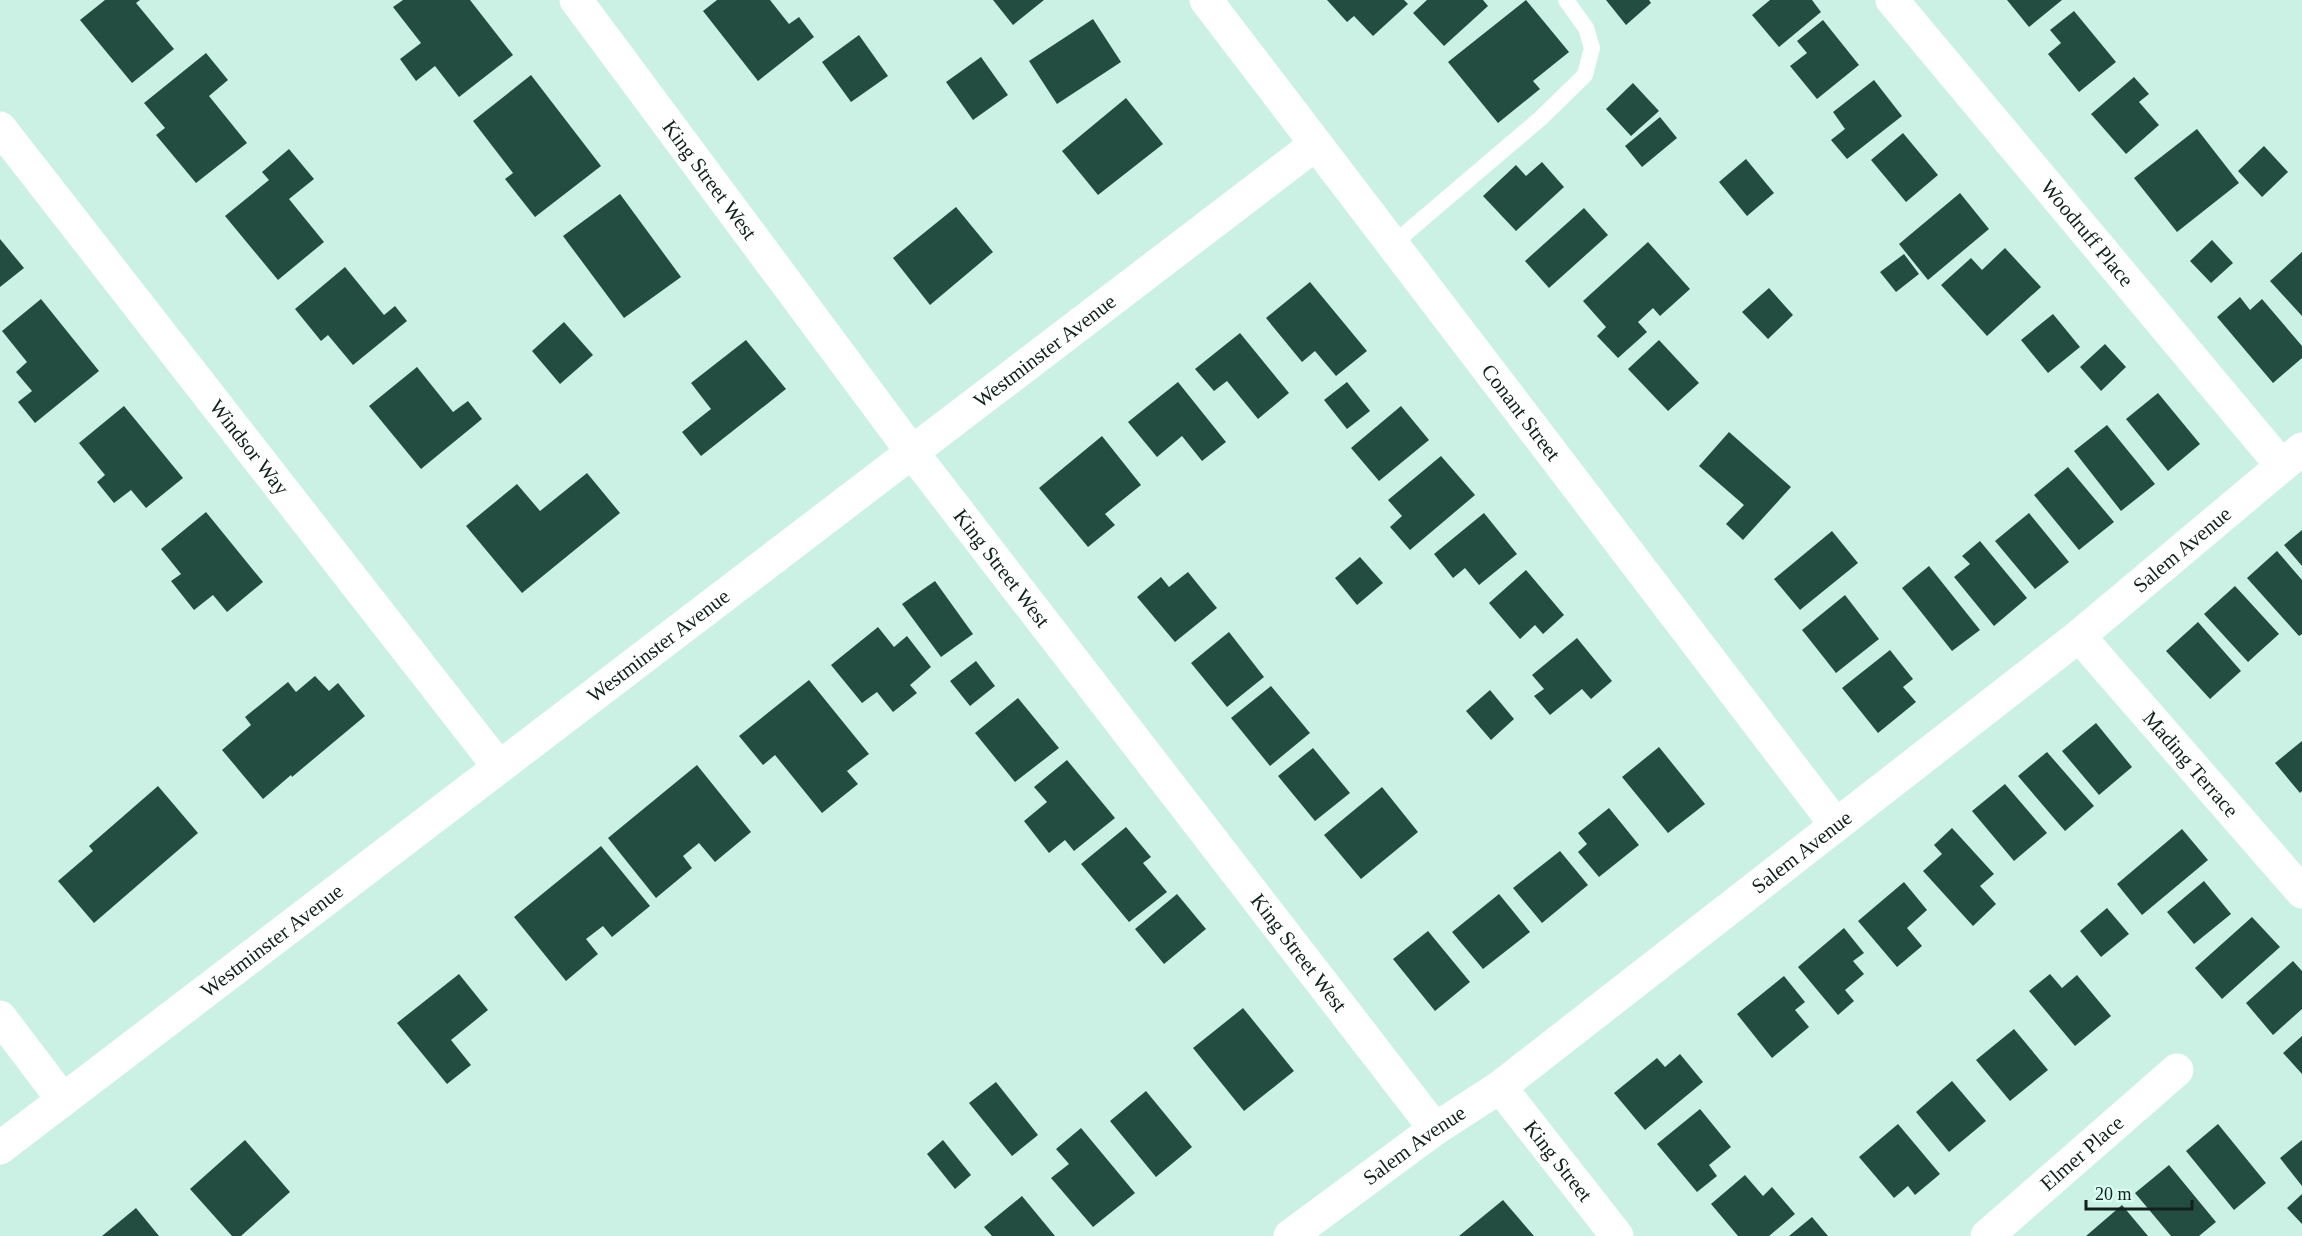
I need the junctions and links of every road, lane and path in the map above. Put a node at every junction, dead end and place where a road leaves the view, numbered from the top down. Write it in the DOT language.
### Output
graph roads {
  1 [pos="576,0"];
  2 [pos="1206,0"];
  3 [pos="1566,0"];
  4 [pos="1892,0"];
  5 [pos="0,128"];
  6 [pos="1316,144"];
  7 [pos="1393,244"];
  8 [pos="912,452"];
  9 [pos="2292,458"];
  10 [pos="2079,636"];
  11 [pos="499,768"];
  12 [pos="1836,825"];
  13 [pos="2302,892"];
  14 [pos="0,1017"];
  15 [pos="2177,1070"];
  16 [pos="1500,1087"];
  17 [pos="63,1100"];
  18 [pos="1436,1129"];
  19 [pos="0,1148"];
  20 [pos="1290,1236"];
  21 [pos="1617,1236"];
  22 [pos="1987,1236"];
  1 -- 8 [label="street, King Street West"];
  2 -- 6 [label="street, Conant Street"];
  3 -- 7 [label="lane"];
  4 -- 9 [label="street, Woodruff Place"];
  5 -- 11 [label="street, Windsor Way"];
  6 -- 7 [label="street, Conant Street"];
  6 -- 8 [label="street, Westminster Avenue"];
  7 -- 12 [label="street, Conant Street"];
  8 -- 11 [label="street, Westminster Avenue"];
  8 -- 18 [label="street, King Street West"];
  9 -- 10 [label="street, Salem Avenue"];
  10 -- 12 [label="street, Salem Avenue"];
  10 -- 13 [label="street, Mading Terrace"];
  11 -- 17 [label="street, Westminster Avenue"];
  12 -- 16 [label="street, Salem Avenue"];
  14 -- 17 [label="street"];
  15 -- 22 [label="street, Elmer Place"];
  16 -- 18 [label="street, Salem Avenue"];
  16 -- 21 [label="street, King Street"];
  17 -- 19 [label="street, Westminster Avenue"];
  18 -- 20 [label="street, Salem Avenue"];
}
